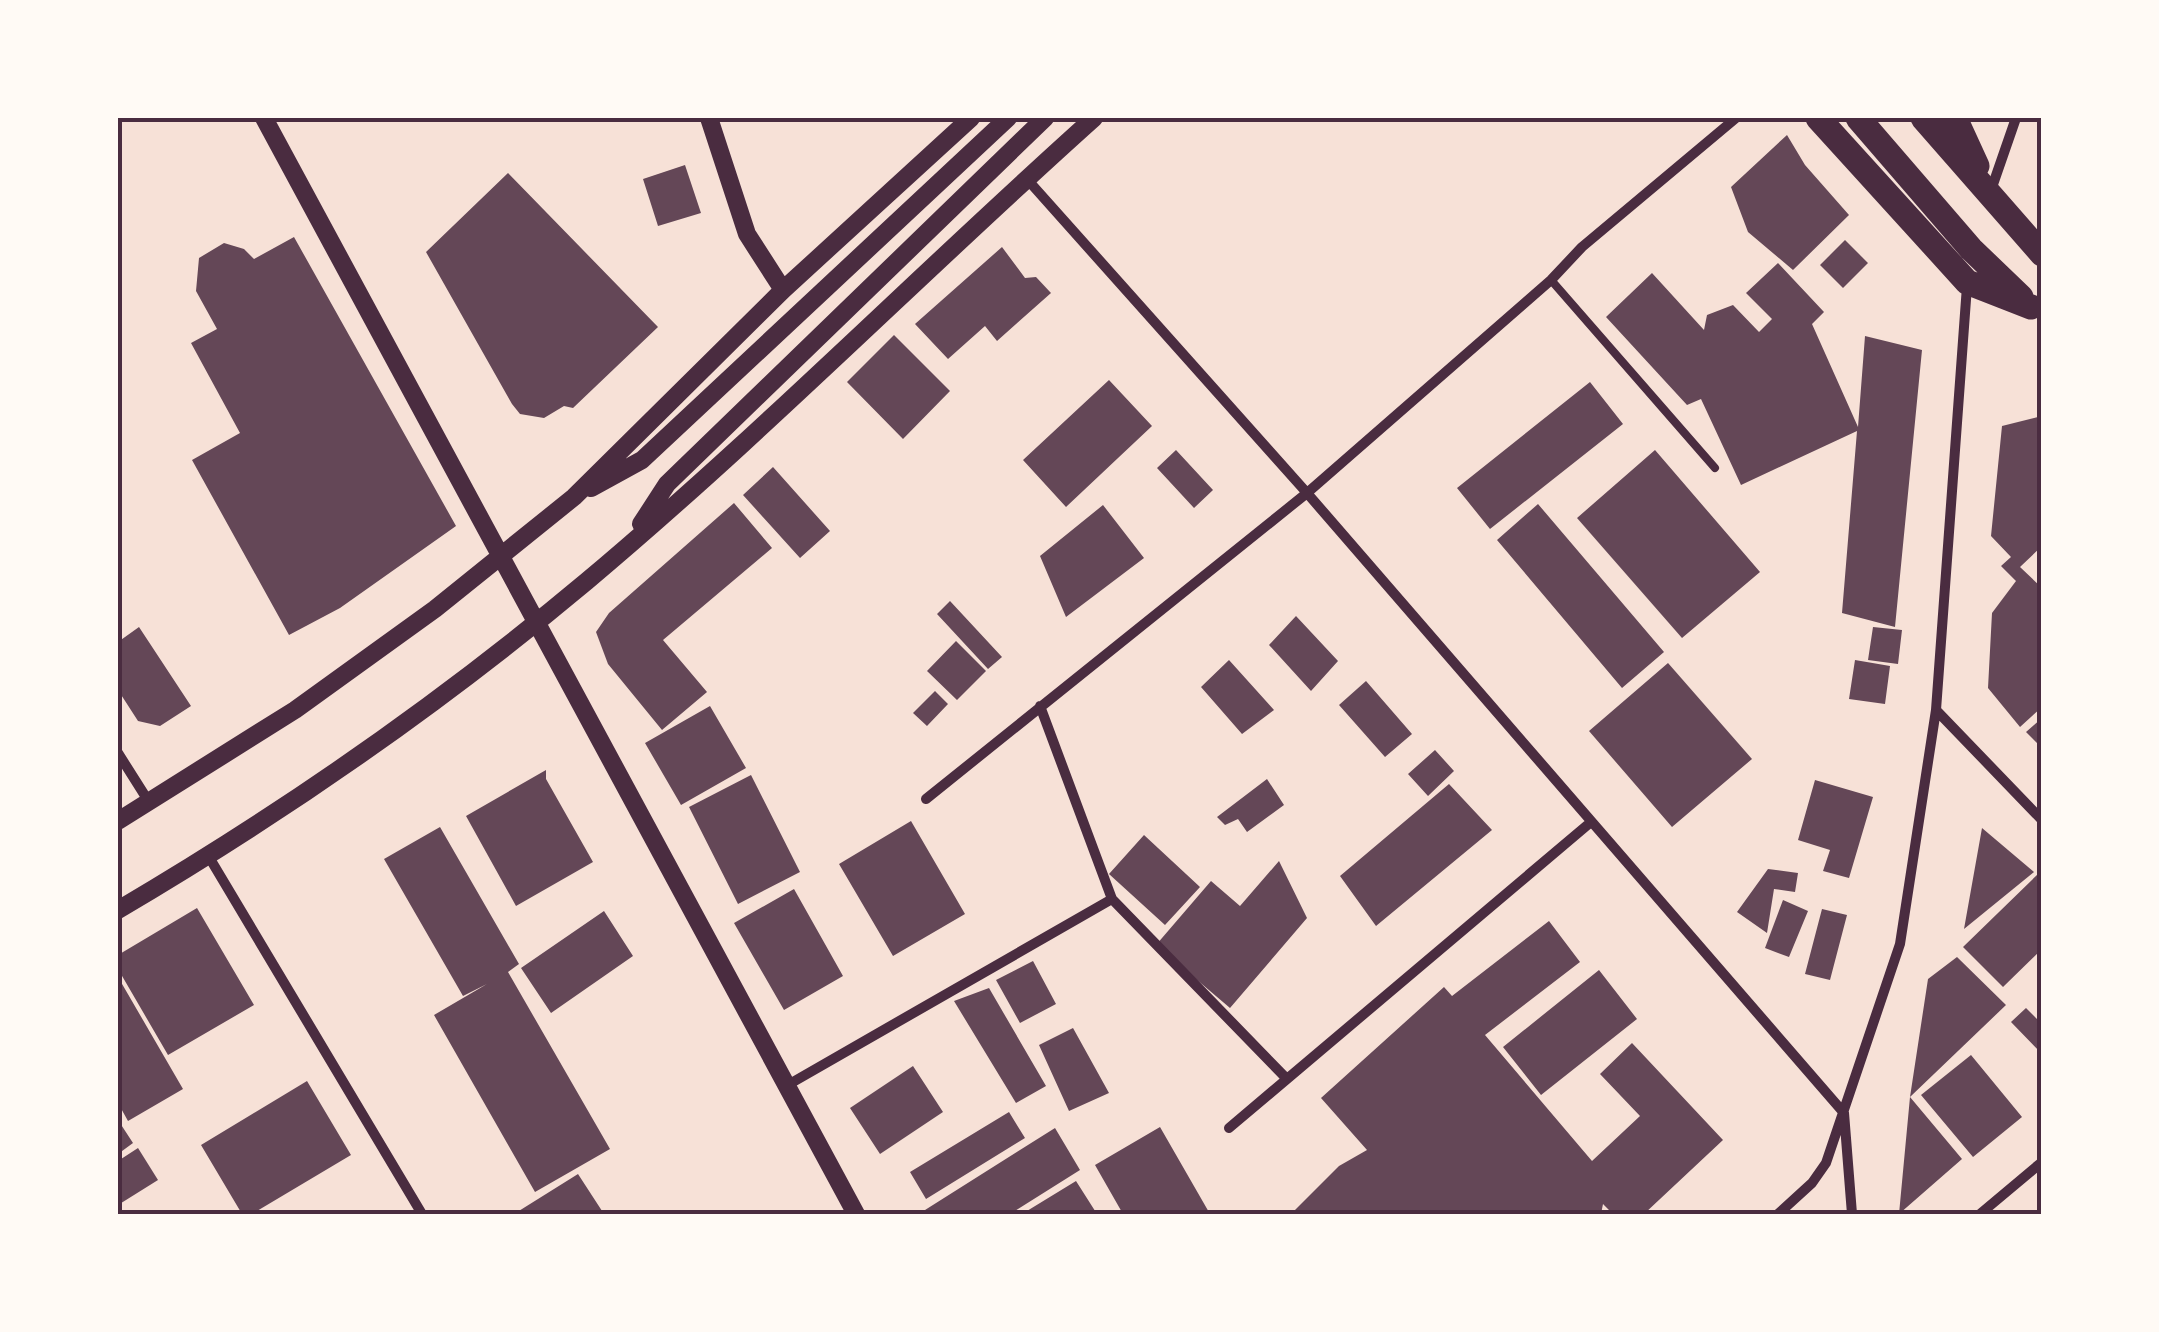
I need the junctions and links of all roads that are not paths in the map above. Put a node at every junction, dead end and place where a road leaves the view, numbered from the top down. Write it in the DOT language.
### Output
graph roads {
  1 [pos="264,118"];
  2 [pos="708,118"];
  3 [pos="972,118"];
  4 [pos="1008,118"];
  5 [pos="1045,118"];
  6 [pos="1094,118"];
  7 [pos="1736,118"];
  8 [pos="1818,118"];
  9 [pos="1858,118"];
  10 [pos="1923,118"];
  11 [pos="1954,118"];
  12 [pos="2016,118"];
  13 [pos="1026,178"];
  14 [pos="1990,194"];
  15 [pos="2042,254"];
  16 [pos="1551,280"];
  17 [pos="1967,282"];
  18 [pos="783,290"];
  19 [pos="2036,312"];
  20 [pos="1716,468"];
  21 [pos="1307,493"];
  22 [pos="574,497"];
  23 [pos="625,548"];
  24 [pos="498,557"];
  25 [pos="535,622"];
  26 [pos="1040,706"];
  27 [pos="1936,710"];
  28 [pos="118,753"];
  29 [pos="926,800"];
  30 [pos="149,803"];
  31 [pos="2042,820"];
  32 [pos="118,821"];
  33 [pos="1591,822"];
  34 [pos="209,856"];
  35 [pos="1112,899"];
  36 [pos="118,910"];
  37 [pos="1285,1078"];
  38 [pos="786,1086"];
  39 [pos="1844,1113"];
  40 [pos="1229,1128"];
  41 [pos="2042,1162"];
  42 [pos="422,1214"];
  43 [pos="856,1214"];
  44 [pos="1778,1214"];
  45 [pos="1852,1214"];
  46 [pos="1980,1214"];
  1 -- 24 [label="street"];
  2 -- 18 [label="street"];
  3 -- 18 [label="street"];
  4 -- 22 [label="street"];
  5 -- 23 [label="street"];
  6 -- 13 [label="street"];
  7 -- 16 [label="street"];
  8 -- 17 [label="main road"];
  9 -- 19 [label="main road"];
  10 -- 14 [label="main road"];
  11 -- 14 [label="main road"];
  12 -- 14 [label="street"];
  13 -- 21 [label="street"];
  13 -- 23 [label="street"];
  14 -- 15 [label="main road"];
  16 -- 20 [label="lane"];
  16 -- 21 [label="street"];
  17 -- 19 [label="main road"];
  17 -- 27 [label="street"];
  18 -- 22 [label="street"];
  21 -- 26 [label="street"];
  21 -- 33 [label="street"];
  22 -- 24 [label="street"];
  23 -- 25 [label="street"];
  24 -- 25 [label="street"];
  24 -- 30 [label="street"];
  25 -- 34 [label="street"];
  25 -- 38 [label="street"];
  26 -- 29 [label="street"];
  26 -- 35 [label="street"];
  27 -- 31 [label="street"];
  27 -- 39 [label="street"];
  28 -- 30 [label="street"];
  30 -- 32 [label="street"];
  33 -- 37 [label="street"];
  33 -- 39 [label="street"];
  34 -- 36 [label="street"];
  34 -- 42 [label="street"];
  35 -- 37 [label="street"];
  35 -- 38 [label="street"];
  37 -- 40 [label="street"];
  38 -- 43 [label="street"];
  39 -- 44 [label="street"];
  39 -- 45 [label="street"];
  41 -- 46 [label="street"];
}
